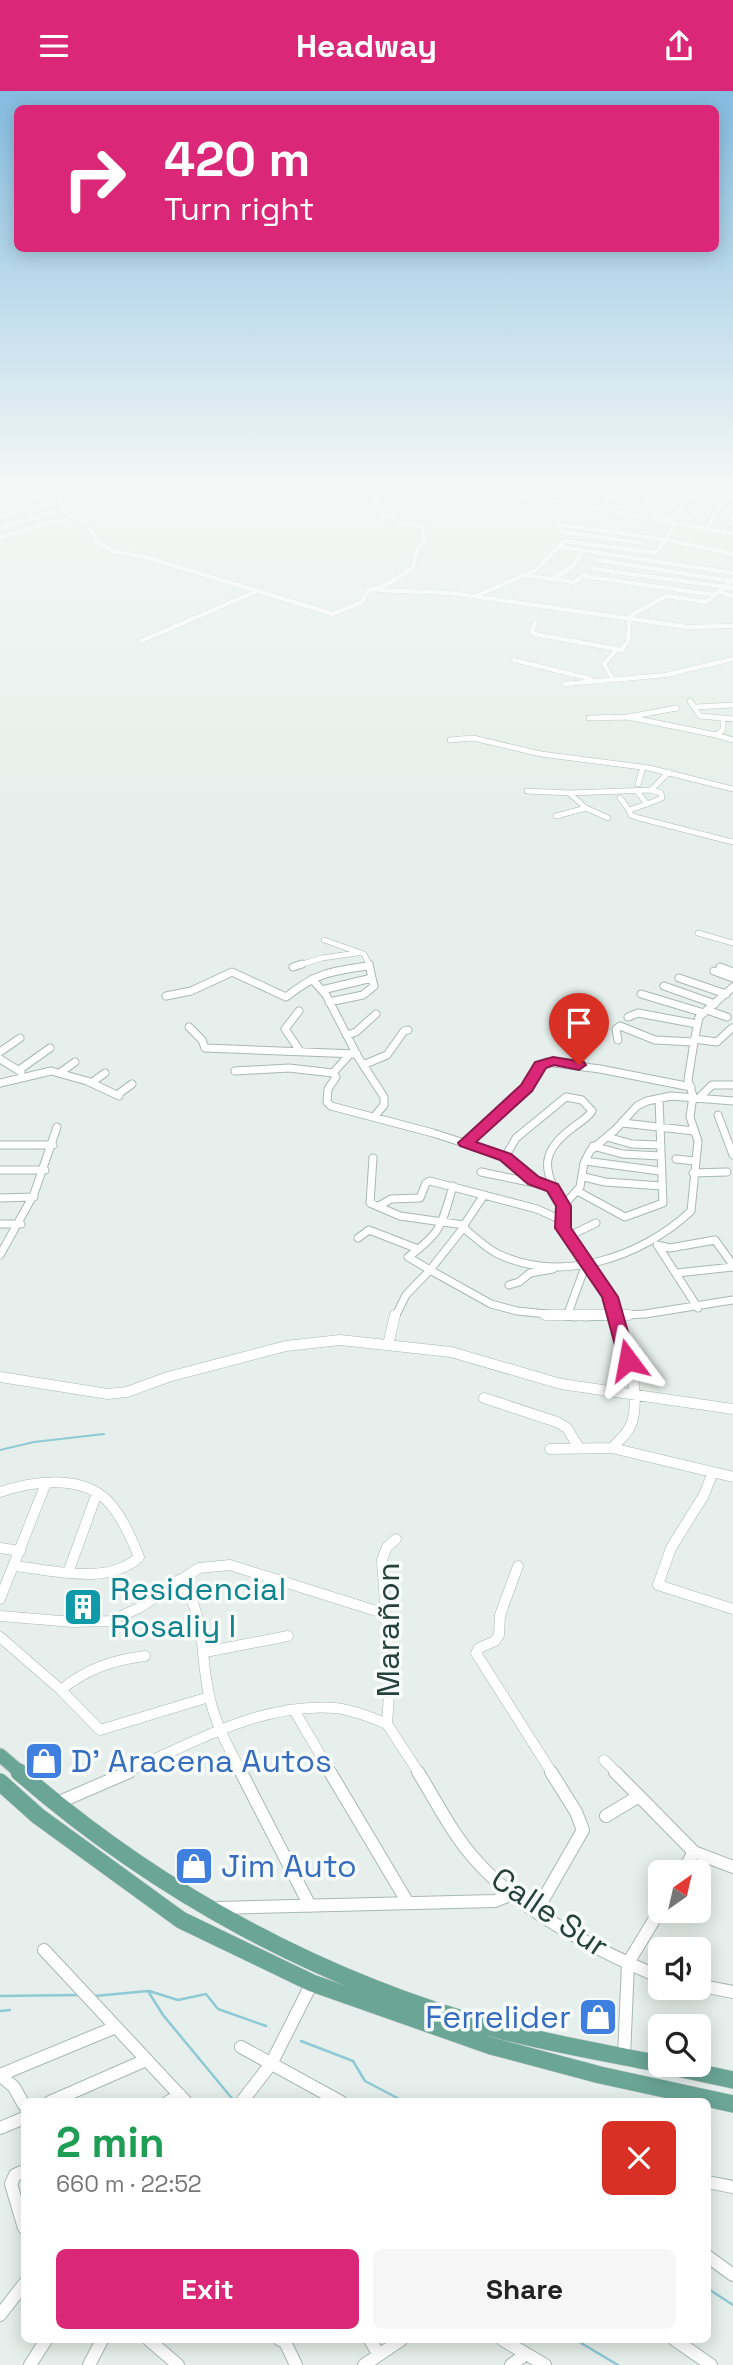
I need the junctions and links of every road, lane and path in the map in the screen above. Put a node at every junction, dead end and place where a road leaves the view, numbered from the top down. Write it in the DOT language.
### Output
graph roads {
  1 [pos="255,593"];
  2 [pos="369,593"];
  3 [pos="417,593"];
  4 [pos="483,593"];
  5 [pos="716,593"];
  6 [pos="473,597"];
  7 [pos="630,617"];
  8 [pos="732,617"];
  9 [pos="536,622"];
  10 [pos="733,625"];
  11 [pos="141,641"];
  12 [pos="616,650"];
  13 [pos="733,659"];
  14 [pos="514,660"];
  15 [pos="611,678"];
  16 [pos="597,680"];
  17 [pos="565,684"];
  18 [pos="690,701"];
  19 [pos="733,705"];
  20 [pos="696,707"];
  21 [pos="677,708"];
  22 [pos="628,717"];
  23 [pos="589,718"];
  24 [pos="723,718"];
  25 [pos="733,719"];
  26 [pos="716,735"];
  27 [pos="450,740"];
  28 [pos="733,740"];
  29 [pos="643,767"];
  30 [pos="669,772"];
  31 [pos="637,787"];
  32 [pos="733,789"];
  33 [pos="652,790"];
  34 [pos="527,791"];
  35 [pos="569,793"];
  36 [pos="620,798"];
  37 [pos="648,804"];
  38 [pos="586,808"];
  39 [pos="629,810"];
  40 [pos="556,816"];
  41 [pos="608,818"];
  42 [pos="733,842"];
  43 [pos="698,933"];
  44 [pos="324,940"];
  45 [pos="733,943"];
  46 [pos="360,952"];
  47 [pos="368,966"];
  48 [pos="293,967"];
  49 [pos="733,972"];
  50 [pos="372,978"];
  51 [pos="679,978"];
  52 [pos="733,978"];
  53 [pos="312,979"];
  54 [pos="664,986"];
  55 [pos="733,986"];
  56 [pos="322,990"];
  57 [pos="641,994"];
  58 [pos="728,995"];
  59 [pos="166,996"];
  60 [pos="329,1002"];
  61 [pos="715,1004"];
  62 [pos="299,1011"];
  63 [pos="705,1012"];
  64 [pos="376,1014"];
  65 [pos="628,1017"];
  66 [pos="727,1017"];
  67 [pos="697,1024"];
  68 [pos="189,1027"];
  69 [pos="732,1028"];
  70 [pos="408,1030"];
  71 [pos="348,1035"];
  72 [pos="20,1038"];
  73 [pos="618,1040"];
  74 [pos="694,1041"];
  75 [pos="50,1048"];
  76 [pos="0,1052"];
  77 [pos="300,1052"];
  78 [pos="353,1054"];
  79 [pos="0,1059"];
  80 [pos="75,1062"];
  81 [pos="363,1065"];
  82 [pos="19,1070"];
  83 [pos="235,1071"];
  84 [pos="61,1072"];
  85 [pos="105,1073"];
  86 [pos="332,1073"];
  87 [pos="28,1075"];
  88 [pos="0,1083"];
  89 [pos="91,1083"];
  90 [pos="132,1084"];
  91 [pos="733,1084"];
  92 [pos="695,1094"];
  93 [pos="659,1098"];
  94 [pos="733,1103"];
  95 [pos="718,1115"];
  96 [pos="374,1117"];
  97 [pos="623,1123"];
  98 [pos="57,1126"];
  99 [pos="659,1129"];
  100 [pos="694,1131"];
  101 [pos="607,1137"];
  102 [pos="465,1143"];
  103 [pos="0,1145"];
  104 [pos="53,1145"];
  105 [pos="661,1145"];
  106 [pos="593,1146"];
  107 [pos="733,1155"];
  108 [pos="661,1156"];
  109 [pos="505,1157"];
  110 [pos="373,1159"];
  111 [pos="676,1159"];
  112 [pos="585,1161"];
  113 [pos="695,1161"];
  114 [pos="0,1170"];
  115 [pos="45,1170"];
  116 [pos="481,1171"];
  117 [pos="660,1171"];
  118 [pos="727,1172"];
  119 [pos="693,1173"];
  120 [pos="584,1177"];
  121 [pos="540,1184"];
  122 [pos="453,1186"];
  123 [pos="662,1186"];
  124 [pos="552,1188"];
  125 [pos="579,1192"];
  126 [pos="484,1195"];
  127 [pos="34,1197"];
  128 [pos="0,1198"];
  129 [pos="379,1206"];
  130 [pos="564,1206"];
  131 [pos="443,1219"];
  132 [pos="561,1220"];
  133 [pos="596,1223"];
  134 [pos="0,1224"];
  135 [pos="22,1224"];
  136 [pos="464,1226"];
  137 [pos="569,1236"];
  138 [pos="358,1238"];
  139 [pos="656,1243"];
  140 [pos="418,1249"];
  141 [pos="0,1255"];
  142 [pos="586,1264"];
  143 [pos="733,1266"];
  144 [pos="555,1268"];
  145 [pos="430,1270"];
  146 [pos="677,1273"];
  147 [pos="509,1285"];
  148 [pos="733,1300"];
  149 [pos="698,1308"];
  150 [pos="617,1315"];
  151 [pos="567,1316"];
  152 [pos="388,1345"];
  153 [pos="0,1377"];
  154 [pos="636,1395"];
  155 [pos="484,1398"];
  156 [pos="733,1409"];
  157 [pos="579,1448"];
  158 [pos="612,1448"];
  159 [pos="550,1450"];
  160 [pos="713,1472"];
  161 [pos="733,1477"];
  162 [pos="46,1483"];
  163 [pos="0,1492"];
  164 [pos="97,1493"];
  165 [pos="396,1539"];
  166 [pos="0,1548"];
  167 [pos="20,1551"];
  168 [pos="15,1566"];
  169 [pos="518,1566"];
  170 [pos="69,1570"];
  171 [pos="180,1580"];
  172 [pos="0,1599"];
  173 [pos="733,1609"];
  174 [pos="386,1614"];
  175 [pos="0,1616"];
  176 [pos="288,1636"];
  177 [pos="0,1637"];
  178 [pos="205,1652"];
  179 [pos="145,1655"];
  180 [pos="61,1690"];
  181 [pos="209,1697"];
  182 [pos="294,1710"];
  183 [pos="387,1724"];
  184 [pos="220,1731"];
  185 [pos="0,1755"];
  186 [pos="604,1761"];
  187 [pos="0,1782"];
  188 [pos="639,1796"];
  189 [pos="55,1805"];
  190 [pos="606,1816"];
  191 [pos="694,1852"];
  192 [pos="689,1860"];
  193 [pos="733,1867"];
  194 [pos="512,1894"];
  195 [pos="408,1903"];
  196 [pos="310,1906"];
  197 [pos="202,1908"];
  198 [pos="537,1910"];
  199 [pos="652,1923"];
  200 [pos="44,1950"];
  201 [pos="628,1963"];
  202 [pos="648,1972"];
  203 [pos="312,1983"];
  204 [pos="711,1988"];
  205 [pos="733,1992"];
  206 [pos="116,2027"];
  207 [pos="241,2047"];
  208 [pos="624,2057"];
  209 [pos="146,2060"];
  210 [pos="648,2062"];
  211 [pos="271,2064"];
  212 [pos="0,2075"];
  213 [pos="711,2075"];
  214 [pos="733,2080"];
  215 [pos="59,2098"];
  216 [pos="176,2098"];
  217 [pos="245,2098"];
  218 [pos="334,2098"];
  219 [pos="705,2098"];
  220 [pos="711,2099"];
  221 [pos="21,2100"];
  222 [pos="733,2104"];
  223 [pos="21,2119"];
  224 [pos="0,2128"];
  225 [pos="21,2172"];
  226 [pos="711,2183"];
  227 [pos="733,2187"];
  228 [pos="21,2218"];
  229 [pos="711,2259"];
  230 [pos="733,2275"];
  231 [pos="21,2288"];
  232 [pos="0,2315"];
  233 [pos="44,2343"];
  234 [pos="100,2343"];
  235 [pos="152,2343"];
  236 [pos="285,2343"];
  237 [pos="372,2343"];
  238 [pos="397,2343"];
  239 [pos="508,2343"];
  240 [pos="679,2343"];
  241 [pos="526,2354"];
  242 [pos="379,2355"];
  243 [pos="30,2365"];
  244 [pos="89,2365"];
  245 [pos="178,2365"];
  246 [pos="296,2365"];
  247 [pos="364,2365"];
  248 [pos="511,2365"];
  249 [pos="545,2365"];
  250 [pos="711,2365"];
  1 -- 2 [label="street"];
  1 -- 11 [label="street"];
  3 -- 6 [label="street"];
  4 -- 6 [label="street"];
  5 -- 7 [label="street"];
  6 -- 7 [label="street"];
  7 -- 10 [label="street"];
  7 -- 12 [label="street"];
  8 -- 10 [label="street"];
  9 -- 12 [label="street"];
  12 -- 15 [label="street"];
  13 -- 15 [label="street"];
  14 -- 16 [label="street"];
  15 -- 16 [label="street"];
  16 -- 17 [label="street"];
  18 -- 20 [label="street"];
  19 -- 20 [label="street"];
  20 -- 24 [label="street"];
  21 -- 22 [label="street"];
  22 -- 23 [label="street"];
  22 -- 26 [label="street"];
  24 -- 25 [label="street"];
  24 -- 26 [label="street"];
  26 -- 28 [label="street"];
  27 -- 29 [label="street"];
  29 -- 30 [label="street"];
  29 -- 31 [label="street"];
  30 -- 32 [label="street"];
  30 -- 33 [label="street"];
  31 -- 33 [label="street"];
  31 -- 35 [label="street"];
  31 -- 37 [label="street"];
  33 -- 37 [label="street"];
  34 -- 35 [label="street"];
  35 -- 38 [label="street"];
  36 -- 39 [label="street"];
  37 -- 39 [label="street"];
  38 -- 40 [label="street"];
  38 -- 41 [label="street"];
  39 -- 42 [label="street"];
  43 -- 45 [label="street"];
  44 -- 46 [label="street"];
  46 -- 47 [label="street"];
  46 -- 48 [label="street"];
  47 -- 50 [label="street"];
  47 -- 53 [label="street"];
  49 -- 52 [label="street"];
  50 -- 56 [label="street"];
  50 -- 60 [label="street"];
  51 -- 58 [label="street"];
  53 -- 56 [label="street"];
  53 -- 59 [label="street"];
  54 -- 61 [label="street"];
  55 -- 58 [label="street"];
  56 -- 60 [label="street"];
  57 -- 63 [label="street"];
  58 -- 61 [label="street"];
  60 -- 71 [label="street"];
  61 -- 63 [label="street"];
  62 -- 77 [label="street"];
  63 -- 66 [label="street"];
  63 -- 67 [label="street"];
  64 -- 71 [label="street"];
  65 -- 67 [label="street"];
  67 -- 74 [label="street"];
  68 -- 77 [label="street"];
  69 -- 74 [label="street"];
  70 -- 81 [label="street"];
  71 -- 78 [label="street"];
  72 -- 76 [label="street"];
  73 -- 74 [label="street"];
  74 -- 92 [label="street"];
  75 -- 82 [label="street"];
  77 -- 78 [label="street"];
  78 -- 81 [label="street"];
  78 -- 86 [label="street"];
  79 -- 82 [label="street"];
  80 -- 84 [label="street"];
  81 -- 96 [label="street"];
  82 -- 87 [label="street"];
  83 -- 86 [label="street"];
  84 -- 87 [label="street"];
  84 -- 89 [label="street"];
  85 -- 89 [label="street"];
  86 -- 96 [label="street"];
  87 -- 88 [label="street"];
  89 -- 90 [label="street"];
  91 -- 92 [label="street"];
  92 -- 93 [label="street"];
  92 -- 94 [label="street"];
  92 -- 100 [label="street"];
  92 -- 102 [label="street"];
  93 -- 97 [label="street"];
  93 -- 99 [label="street"];
  95 -- 107 [label="street"];
  96 -- 102 [label="street"];
  97 -- 99 [label="street"];
  97 -- 101 [label="street"];
  98 -- 104 [label="street"];
  99 -- 100 [label="street"];
  99 -- 105 [label="street"];
  100 -- 113 [label="street"];
  101 -- 105 [label="street"];
  101 -- 106 [label="street"];
  102 -- 109 [label="street"];
  103 -- 104 [label="street"];
  104 -- 115 [label="street"];
  105 -- 108 [label="street"];
  106 -- 108 [label="street"];
  106 -- 112 [label="street"];
  108 -- 117 [label="street"];
  109 -- 121 [label="street"];
  109 -- 124 [label="street"];
  110 -- 129 [label="street"];
  111 -- 113 [label="street"];
  112 -- 117 [label="street"];
  112 -- 120 [label="street"];
  113 -- 119 [label="street"];
  114 -- 115 [label="street"];
  115 -- 127 [label="street"];
  116 -- 121 [label="street"];
  117 -- 123 [label="street"];
  118 -- 119 [label="street"];
  119 -- 139 [label="street"];
  120 -- 123 [label="street"];
  120 -- 125 [label="street"];
  121 -- 124 [label="street"];
  122 -- 126 [label="street"];
  122 -- 129 [label="street"];
  122 -- 131 [label="street"];
  123 -- 125 [label="street"];
  124 -- 130 [label="street"];
  125 -- 130 [label="street"];
  126 -- 132 [label="street"];
  126 -- 136 [label="street"];
  127 -- 128 [label="street"];
  127 -- 135 [label="street"];
  129 -- 131 [label="street"];
  130 -- 132 [label="street"];
  131 -- 136 [label="street"];
  131 -- 140 [label="street"];
  132 -- 137 [label="street"];
  133 -- 137 [label="street"];
  134 -- 135 [label="street"];
  135 -- 141 [label="street"];
  136 -- 144 [label="street"];
  136 -- 145 [label="street"];
  137 -- 142 [label="street"];
  138 -- 140 [label="street"];
  139 -- 142 [label="street"];
  139 -- 143 [label="street"];
  139 -- 146 [label="street"];
  140 -- 145 [label="street"];
  142 -- 144 [label="street"];
  142 -- 150 [label="street"];
  142 -- 151 [label="street"];
  143 -- 146 [label="street"];
  144 -- 147 [label="street"];
  145 -- 151 [label="street"];
  145 -- 152 [label="street"];
  146 -- 149 [label="street"];
  148 -- 149 [label="street"];
  149 -- 150 [label="street"];
  150 -- 151 [label="street"];
  150 -- 154 [label="street"];
  152 -- 153 [label="street"];
  152 -- 154 [label="street"];
  154 -- 156 [label="street"];
  154 -- 158 [label="street"];
  155 -- 157 [label="street"];
  157 -- 158 [label="street"];
  157 -- 159 [label="street"];
  158 -- 160 [label="street"];
  160 -- 161 [label="street"];
  160 -- 173 [label="street"];
  162 -- 163 [label="street"];
  162 -- 164 [label="street"];
  162 -- 167 [label="street"];
  164 -- 170 [label="street"];
  164 -- 170 [label="street"];
  165 -- 174 [label="street, Marañon"];
  166 -- 167 [label="street"];
  167 -- 168 [label="street"];
  168 -- 170 [label="street"];
  168 -- 172 [label="street"];
  169 -- 198 [label="street"];
  171 -- 174 [label="street"];
  171 -- 175 [label="street"];
  171 -- 178 [label="street"];
  174 -- 183 [label="street, Marañon"];
  176 -- 178 [label="street"];
  177 -- 180 [label="street"];
  178 -- 181 [label="street"];
  179 -- 180 [label="street"];
  180 -- 181 [label="street"];
  181 -- 184 [label="street"];
  182 -- 183 [label="street"];
  182 -- 184 [label="street"];
  182 -- 195 [label="street"];
  183 -- 194 [label="street, Calle Sur"];
  184 -- 189 [label="street"];
  184 -- 196 [label="street"];
  185 -- 189 [label="main road"];
  186 -- 188 [label="street"];
  187 -- 203 [label="main road"];
  188 -- 190 [label="street"];
  188 -- 191 [label="street"];
  189 -- 197 [label="main road"];
  191 -- 192 [label="street"];
  191 -- 193 [label="street"];
  194 -- 195 [label="street"];
  194 -- 198 [label="street, Calle Sur"];
  195 -- 196 [label="street"];
  196 -- 197 [label="street"];
  197 -- 208 [label="main road"];
  198 -- 201 [label="street, Calle Sur"];
  199 -- 201 [label="street"];
  200 -- 206 [label="street"];
  201 -- 202 [label="street, Calle Sur"];
  201 -- 208 [label="street"];
  203 -- 211 [label="street"];
  203 -- 219 [label="main road"];
  204 -- 205 [label="street"];
  206 -- 209 [label="street"];
  206 -- 212 [label="street"];
  207 -- 211 [label="street"];
  208 -- 210 [label="main road"];
  209 -- 215 [label="street"];
  209 -- 216 [label="street"];
  211 -- 217 [label="street"];
  211 -- 218 [label="street"];
  212 -- 221 [label="street"];
  213 -- 214 [label="main road"];
  220 -- 222 [label="main road"];
  223 -- 224 [label="street"];
  225 -- 228 [label="street"];
  226 -- 227 [label="street"];
  229 -- 230 [label="street"];
  231 -- 232 [label="street"];
  233 -- 243 [label="street"];
  234 -- 244 [label="street"];
  235 -- 245 [label="street"];
  236 -- 246 [label="street"];
  237 -- 242 [label="street"];
  238 -- 242 [label="street"];
  239 -- 241 [label="street"];
  240 -- 250 [label="street"];
  241 -- 248 [label="street"];
  241 -- 249 [label="street"];
  242 -- 247 [label="street"];
}
